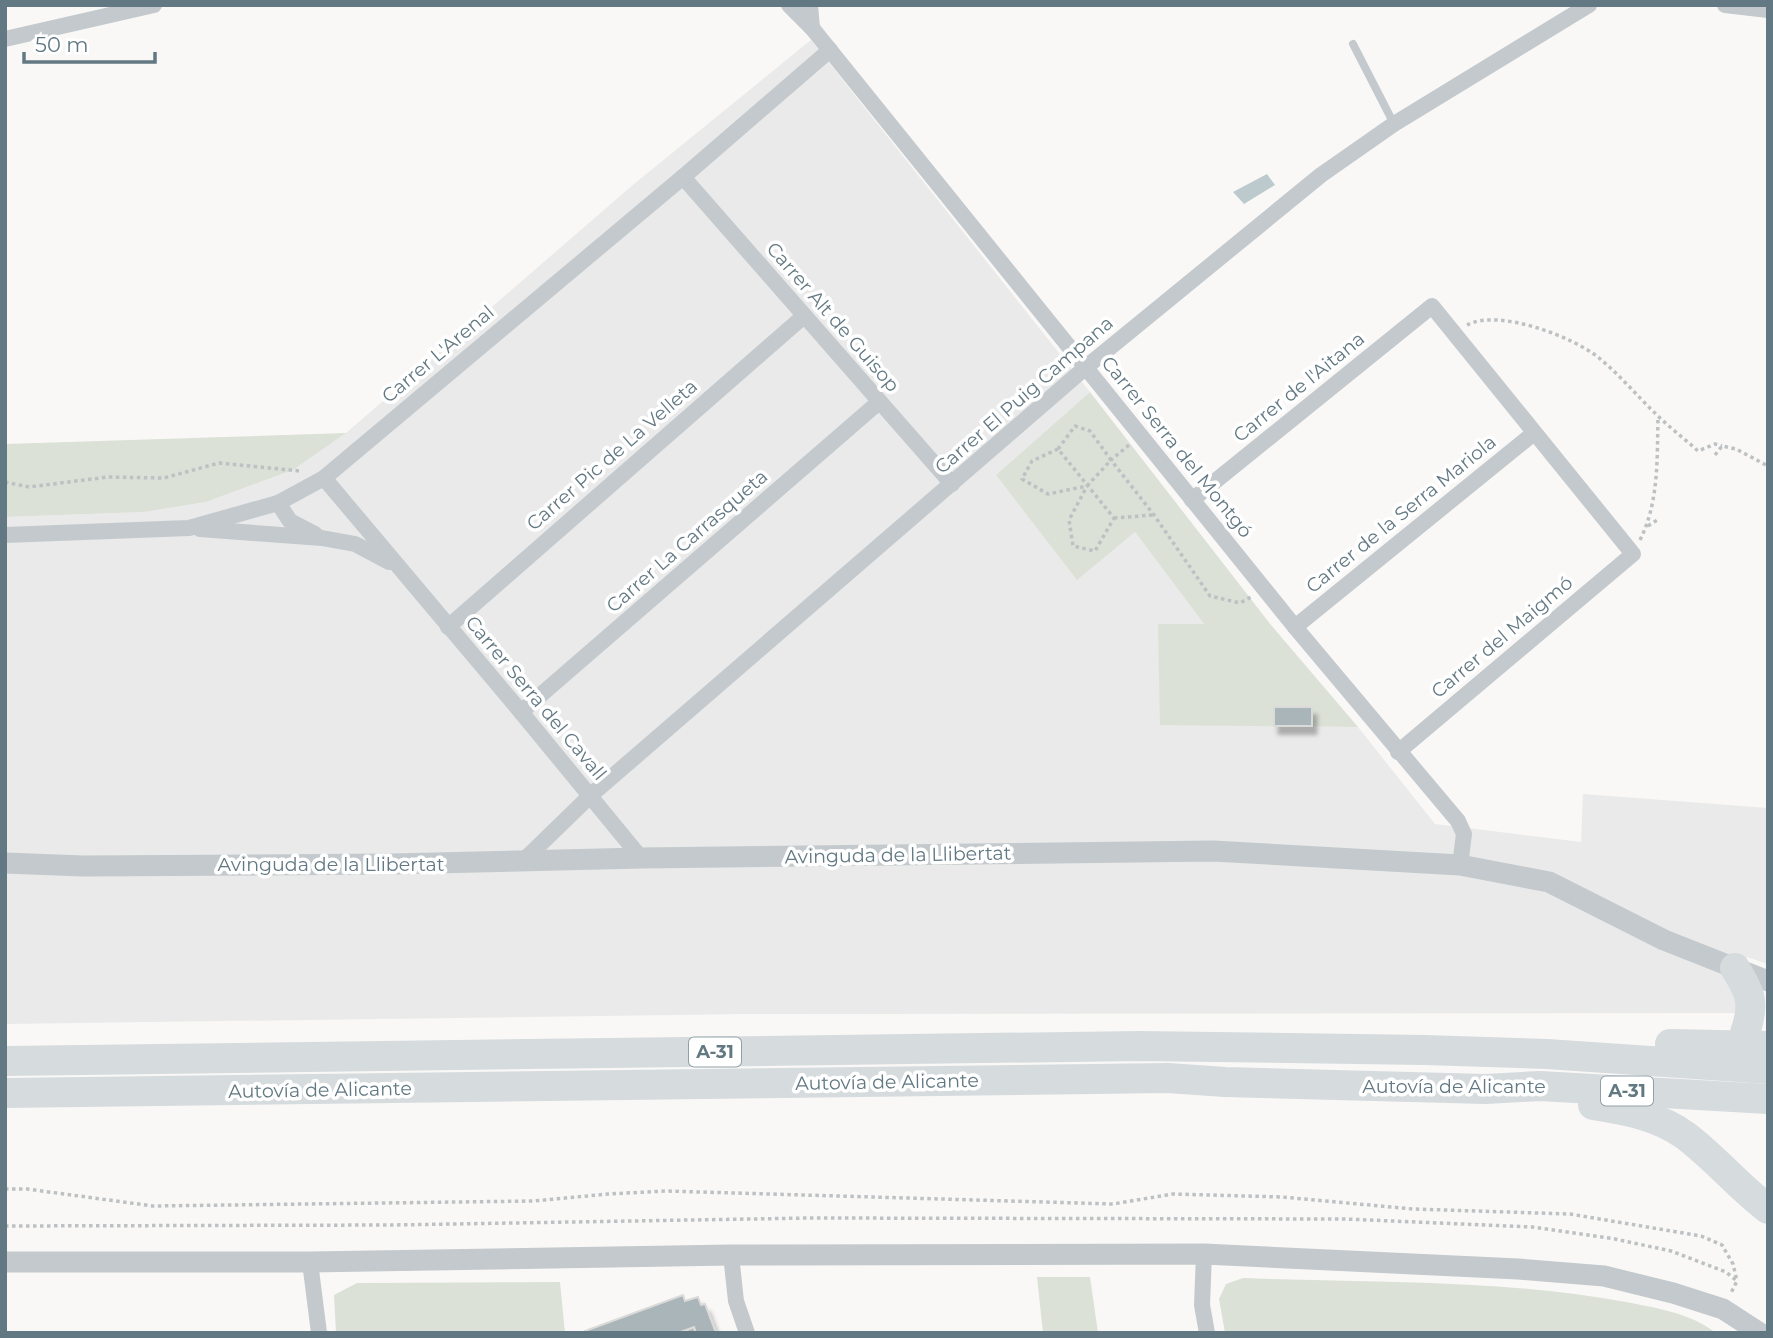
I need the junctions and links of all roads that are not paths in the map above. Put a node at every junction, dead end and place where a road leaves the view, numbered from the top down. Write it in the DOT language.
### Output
graph roads {
  1 [pos="154,5"];
  2 [pos="789,5"];
  3 [pos="810,5"];
  4 [pos="1589,5"];
  5 [pos="1726,5"];
  6 [pos="1766,8"];
  7 [pos="812,28"];
  8 [pos="5,39"];
  9 [pos="1353,44"];
  10 [pos="830,50"];
  11 [pos="1394,124"];
  12 [pos="682,177"];
  13 [pos="804,316"];
  14 [pos="1085,368"];
  15 [pos="879,401"];
  16 [pos="1534,433"];
  17 [pos="324,478"];
  18 [pos="952,484"];
  19 [pos="1192,500"];
  20 [pos="278,503"];
  21 [pos="189,528"];
  22 [pos="5,535"];
  23 [pos="322,538"];
  24 [pos="397,566"];
  25 [pos="449,627"];
  26 [pos="1295,627"];
  27 [pos="522,712"];
  28 [pos="1398,752"];
  29 [pos="591,795"];
  30 [pos="641,858"];
  31 [pos="522,862"];
  32 [pos="5,863"];
  33 [pos="1460,865"];
  34 [pos="1735,968"];
  35 [pos="1768,981"];
  36 [pos="1752,1036"];
  37 [pos="1547,1054"];
  38 [pos="5,1061"];
  39 [pos="1768,1069"];
  40 [pos="1486,1089"];
  41 [pos="5,1093"];
  42 [pos="1768,1099"];
  43 [pos="1768,1209"];
  44 [pos="1204,1254"];
  45 [pos="731,1255"];
  46 [pos="5,1262"];
  47 [pos="310,1262"];
  48 [pos="1736,1317"];
  49 [pos="1768,1322"];
  50 [pos="319,1333"];
  51 [pos="747,1333"];
  52 [pos="1207,1333"];
  53 [pos="1760,1333"];
  1 -- 8 [label="street"];
  2 -- 7 [label="street, Carrer Serra del Montgó"];
  3 -- 7 [label="street"];
  4 -- 11 [label="street, Carrer El Puig Campana"];
  5 -- 6 [label="street"];
  7 -- 10 [label="street, Carrer Serra del Montgó"];
  9 -- 11 [label="lane"];
  10 -- 12 [label="street, Carrer L'Arenal"];
  10 -- 14 [label="street, Carrer Serra del Montgó"];
  11 -- 14 [label="street, Carrer El Puig Campana"];
  12 -- 13 [label="street, Carrer Alt de Guisop"];
  12 -- 17 [label="street, Carrer L'Arenal"];
  13 -- 15 [label="street, Carrer Alt de Guisop"];
  13 -- 25 [label="street, Carrer Pic de La Velleta"];
  14 -- 18 [label="street, Carrer El Puig Campana"];
  14 -- 19 [label="street, Carrer Serra del Montgó"];
  15 -- 18 [label="street, Carrer Alt de Guisop"];
  15 -- 27 [label="street, Carrer La Carrasqueta"];
  16 -- 19 [label="street, Carrer de l'Aitana"];
  16 -- 26 [label="street, Carrer de la Serra Mariola"];
  16 -- 28 [label="street, Carrer del Maigmó"];
  17 -- 20 [label="street, Carrer L'Arenal"];
  17 -- 24 [label="street, Carrer Serra del Cavall"];
  18 -- 29 [label="street, Carrer El Puig Campana"];
  19 -- 26 [label="street, Carrer Serra del Montgó"];
  20 -- 21 [label="street, Carrer L'Arenal"];
  20 -- 23 [label="street, Carrer Serra del Cavall"];
  21 -- 22 [label="street, Carrer L'Arenal"];
  21 -- 23 [label="street, Carrer Serra del Cavall"];
  23 -- 24 [label="street, Carrer Serra del Cavall"];
  24 -- 25 [label="street, Carrer Serra del Cavall"];
  25 -- 27 [label="street, Carrer Serra del Cavall"];
  26 -- 28 [label="street, Carrer Serra del Montgó"];
  27 -- 29 [label="street, Carrer Serra del Cavall"];
  28 -- 33 [label="street, Carrer Serra del Montgó"];
  29 -- 30 [label="street, Carrer Serra del Cavall"];
  29 -- 31 [label="street, Carrer El Puig Campana"];
  30 -- 31 [label="street, Avinguda de la Llibertat"];
  30 -- 33 [label="street, Avinguda de la Llibertat"];
  31 -- 32 [label="street, Avinguda de la Llibertat"];
  33 -- 34 [label="street, Avinguda de la Llibertat"];
  34 -- 35 [label="street, Avinguda de la Llibertat"];
  34 -- 36 [label="highway"];
  36 -- 37 [label="highway"];
  37 -- 38 [label="highway, Autovía de Alicante / A-31"];
  37 -- 39 [label="highway, Autovía de Alicante / A-31"];
  40 -- 41 [label="highway, Autovía de Alicante / A-31"];
  40 -- 42 [label="highway, Autovía de Alicante / A-31"];
  40 -- 43 [label="highway"];
  44 -- 45 [label="street"];
  44 -- 48 [label="street"];
  44 -- 52 [label="street"];
  45 -- 47 [label="street"];
  45 -- 51 [label="street"];
  46 -- 47 [label="street"];
  47 -- 50 [label="street"];
  48 -- 49 [label="street"];
  48 -- 53 [label="street"];
}
